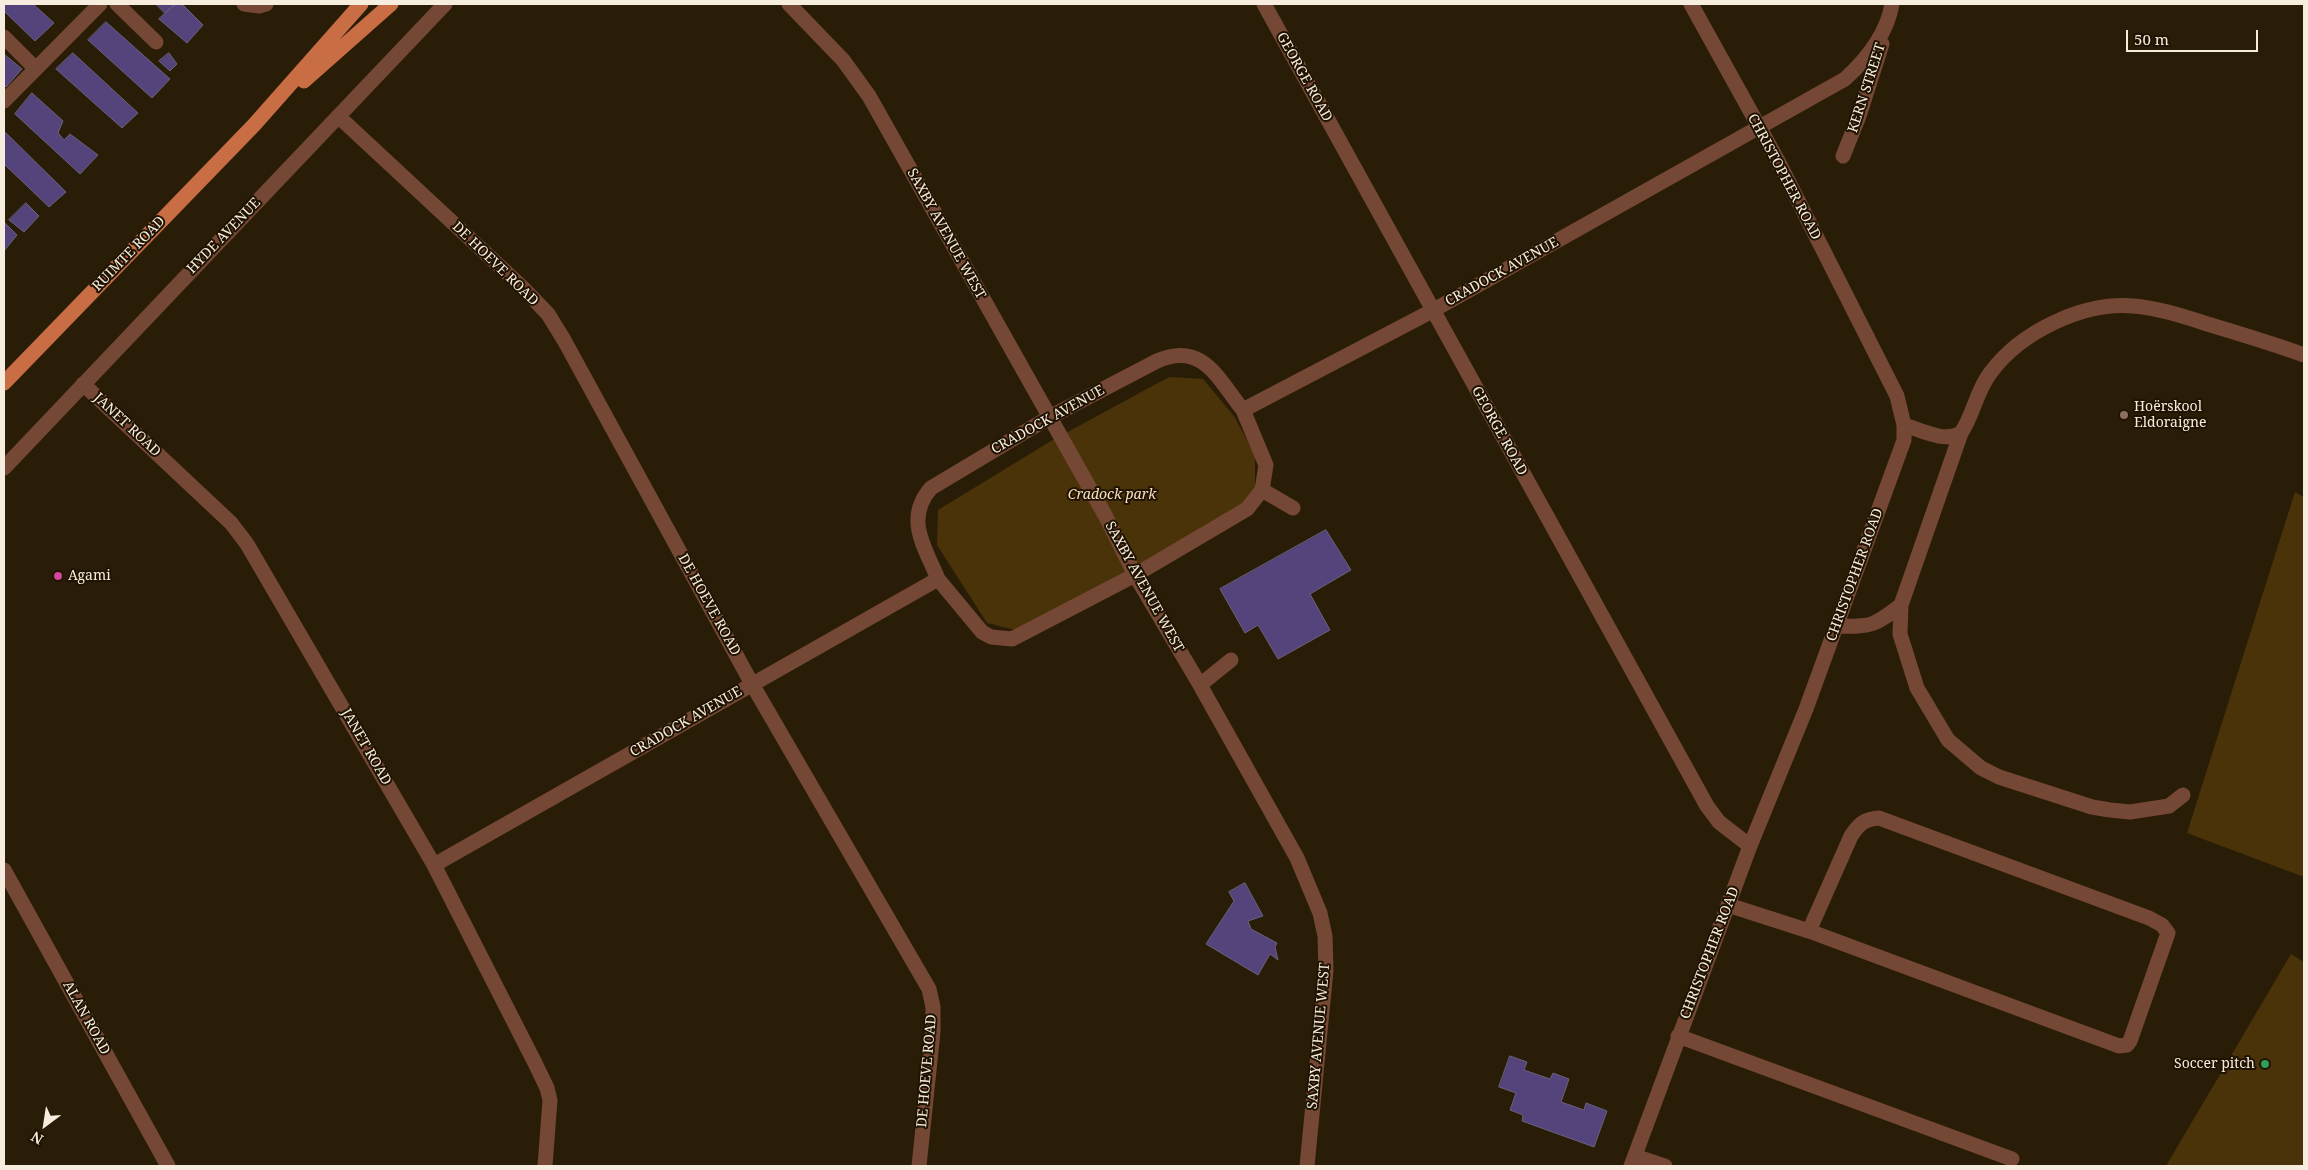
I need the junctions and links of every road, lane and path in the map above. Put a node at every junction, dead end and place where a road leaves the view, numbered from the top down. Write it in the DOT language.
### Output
graph roads {
  1 [pos="100,4"];
  2 [pos="117,4"];
  3 [pos="244,4"];
  4 [pos="266,4"];
  5 [pos="361,4"];
  6 [pos="391,4"];
  7 [pos="444,4"];
  8 [pos="789,4"];
  9 [pos="1264,4"];
  10 [pos="1691,4"];
  11 [pos="1890,11"];
  12 [pos="4,37"];
  13 [pos="156,42"];
  14 [pos="36,69"];
  15 [pos="4,101"];
  16 [pos="338,116"];
  17 [pos="254,126"];
  18 [pos="1758,127"];
  19 [pos="1843,156"];
  20 [pos="1432,311"];
  21 [pos="2304,355"];
  22 [pos="4,383"];
  23 [pos="83,384"];
  24 [pos="1243,410"];
  25 [pos="1048,418"];
  26 [pos="1904,425"];
  27 [pos="1961,433"];
  28 [pos="4,468"];
  29 [pos="1262,490"];
  30 [pos="1293,508"];
  31 [pos="1135,575"];
  32 [pos="938,579"];
  33 [pos="1901,605"];
  34 [pos="1837,626"];
  35 [pos="1231,660"];
  36 [pos="752,684"];
  37 [pos="1200,685"];
  38 [pos="2183,795"];
  39 [pos="1750,846"];
  40 [pos="434,865"];
  41 [pos="4,870"];
  42 [pos="1728,905"];
  43 [pos="1809,931"];
  44 [pos="1678,1036"];
  45 [pos="2012,1159"];
  46 [pos="1633,1161"];
  47 [pos="168,1166"];
  48 [pos="545,1166"];
  49 [pos="919,1166"];
  50 [pos="1308,1166"];
  51 [pos="1665,1166"];
  1 -- 14 [label="street"];
  2 -- 13 [label="street"];
  3 -- 4 [label="street"];
  5 -- 17 [label="main road, RUIMTE ROAD"];
  6 -- 17 [label="main road, RUIMTE ROAD"];
  7 -- 16 [label="street, HYDE AVENUE"];
  8 -- 25 [label="street, SAXBY AVENUE WEST"];
  9 -- 20 [label="street, GEORGE ROAD"];
  10 -- 18 [label="street, CHRISTOPHER ROAD"];
  11 -- 18 [label="street, KERN STREET"];
  11 -- 19 [label="street, KERN STREET"];
  12 -- 14 [label="street"];
  14 -- 15 [label="street"];
  16 -- 23 [label="street, HYDE AVENUE"];
  16 -- 36 [label="street, DE HOEVE ROAD"];
  17 -- 22 [label="main road, RUIMTE ROAD"];
  18 -- 20 [label="street, CRADOCK AVENUE"];
  18 -- 26 [label="street, CHRISTOPHER ROAD"];
  20 -- 24 [label="street, CRADOCK AVENUE"];
  20 -- 39 [label="street, GEORGE ROAD"];
  21 -- 27 [label="street"];
  23 -- 28 [label="street, HYDE AVENUE"];
  23 -- 40 [label="street, JANET ROAD"];
  24 -- 25 [label="street, CRADOCK AVENUE"];
  24 -- 29 [label="street, CRADOCK AVENUE"];
  25 -- 31 [label="street, SAXBY AVENUE WEST"];
  25 -- 32 [label="street, CRADOCK AVENUE"];
  26 -- 27 [label="street"];
  26 -- 34 [label="street, CHRISTOPHER ROAD"];
  27 -- 33 [label="street"];
  29 -- 30 [label="street"];
  29 -- 31 [label="street, CRADOCK AVENUE"];
  31 -- 32 [label="street, CRADOCK AVENUE"];
  31 -- 37 [label="street, SAXBY AVENUE WEST"];
  32 -- 36 [label="street, CRADOCK AVENUE"];
  33 -- 34 [label="street"];
  33 -- 38 [label="street"];
  34 -- 39 [label="street, CHRISTOPHER ROAD"];
  35 -- 37 [label="street"];
  36 -- 40 [label="street, CRADOCK AVENUE"];
  36 -- 49 [label="street, DE HOEVE ROAD"];
  37 -- 50 [label="street, SAXBY AVENUE WEST"];
  39 -- 42 [label="street, CHRISTOPHER ROAD"];
  40 -- 48 [label="street, JANET ROAD"];
  41 -- 47 [label="street, ALAN ROAD"];
  42 -- 43 [label="street"];
  42 -- 44 [label="street, CHRISTOPHER ROAD"];
  43 -- 43 [label="street"];
  44 -- 45 [label="street"];
  44 -- 46 [label="street, CHRISTOPHER ROAD"];
  46 -- 51 [label="street"];
}
